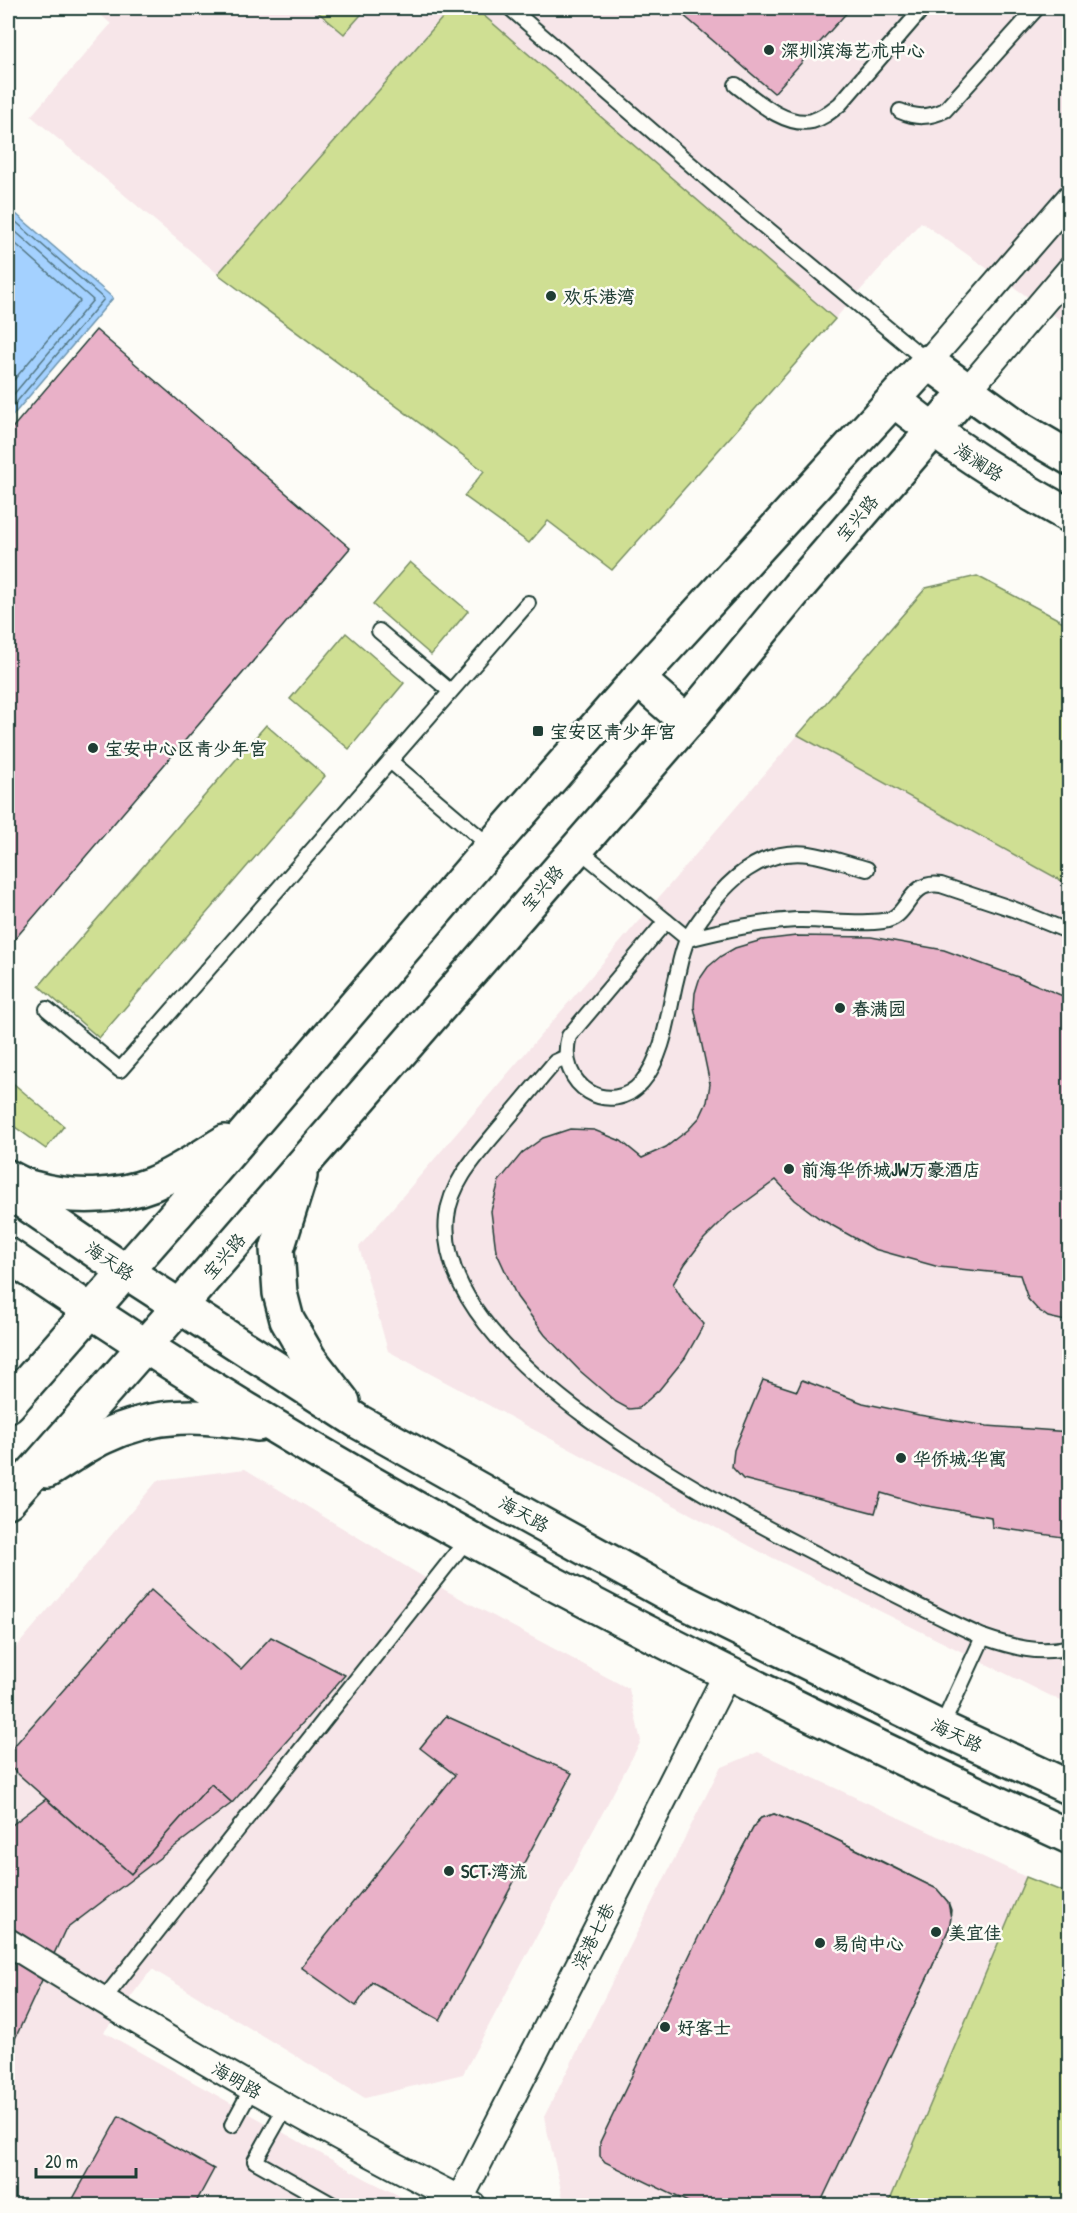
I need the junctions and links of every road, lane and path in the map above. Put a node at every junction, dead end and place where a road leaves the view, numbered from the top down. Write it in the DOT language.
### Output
graph roads {
  1 [pos="510,8"];
  2 [pos="924,8"];
  3 [pos="1037,8"];
  4 [pos="736,85"];
  5 [pos="900,111"];
  6 [pos="1070,198"];
  7 [pos="1070,270"];
  8 [pos="928,362"];
  9 [pos="967,391"];
  10 [pos="894,400"];
  11 [pos="932,430"];
  12 [pos="1070,458"];
  13 [pos="1070,516"];
  14 [pos="528,603"];
  15 [pos="379,631"];
  16 [pos="638,679"];
  17 [pos="450,691"];
  18 [pos="687,722"];
  19 [pos="390,761"];
  20 [pos="491,847"];
  21 [pos="577,848"];
  22 [pos="867,869"];
  23 [pos="666,921"];
  24 [pos="1070,932"];
  25 [pos="688,939"];
  26 [pos="47,1009"];
  27 [pos="566,1057"];
  28 [pos="254,1123"];
  29 [pos="305,1162"];
  30 [pos="8,1177"];
  31 [pos="8,1191"];
  32 [pos="8,1254"];
  33 [pos="124,1271"];
  34 [pos="179,1307"];
  35 [pos="91,1311"];
  36 [pos="144,1346"];
  37 [pos="8,1405"];
  38 [pos="360,1422"];
  39 [pos="276,1428"];
  40 [pos="14,1494"];
  41 [pos="469,1537"];
  42 [pos="983,1637"];
  43 [pos="1070,1647"];
  44 [pos="727,1674"];
  45 [pos="941,1728"];
  46 [pos="1070,1788"];
  47 [pos="1070,1837"];
  48 [pos="8,1942"];
  49 [pos="103,2000"];
  50 [pos="252,2088"];
  51 [pos="285,2108"];
  52 [pos="232,2125"];
  53 [pos="467,2202"];
  54 [pos="335,2205"];
  1 -- 8 [label="lane"];
  2 -- 4 [label="lane"];
  3 -- 5 [label="lane"];
  6 -- 8 [label="street"];
  7 -- 9 [label="street, 宝兴路"];
  8 -- 9 [label="main road"];
  8 -- 10 [label="main road"];
  9 -- 11 [label="main road, 宝兴路"];
  9 -- 12 [label="main road"];
  10 -- 11 [label="main road, 海澜路"];
  10 -- 16 [label="main road"];
  11 -- 13 [label="main road, 海澜路"];
  11 -- 18 [label="main road, 宝兴路"];
  14 -- 17 [label="lane"];
  15 -- 17 [label="lane"];
  16 -- 18 [label="main road"];
  16 -- 20 [label="main road"];
  17 -- 19 [label="lane"];
  18 -- 21 [label="main road, 宝兴路"];
  19 -- 20 [label="lane"];
  19 -- 26 [label="lane"];
  20 -- 28 [label="main road"];
  21 -- 23 [label="lane"];
  21 -- 29 [label="main road, 宝兴路"];
  22 -- 25 [label="lane"];
  23 -- 25 [label="lane"];
  23 -- 27 [label="lane"];
  24 -- 25 [label="lane"];
  25 -- 27 [label="lane"];
  27 -- 42 [label="lane"];
  28 -- 30 [label="main road"];
  28 -- 33 [label="main road"];
  29 -- 34 [label="main road, 宝兴路"];
  29 -- 38 [label="main road"];
  31 -- 33 [label="main road, 海天路"];
  32 -- 35 [label="main road"];
  33 -- 34 [label="main road, 海天路"];
  33 -- 35 [label="main road"];
  34 -- 36 [label="main road, 宝兴路"];
  34 -- 38 [label="main road, 海天路"];
  35 -- 36 [label="main road"];
  35 -- 37 [label="main road"];
  36 -- 39 [label="main road"];
  36 -- 40 [label="main road, 宝兴路"];
  38 -- 45 [label="main road, 海天路"];
  39 -- 40 [label="main road"];
  39 -- 41 [label="main road"];
  41 -- 44 [label="main road"];
  41 -- 49 [label="lane"];
  42 -- 43 [label="lane"];
  42 -- 45 [label="lane"];
  44 -- 47 [label="main road"];
  44 -- 53 [label="street, 滨港七巷"];
  45 -- 46 [label="main road, 海天路"];
  48 -- 49 [label="street, 海明路"];
  49 -- 50 [label="street, 海明路"];
  50 -- 51 [label="street, 海明路"];
  50 -- 52 [label="lane"];
  51 -- 53 [label="street, 海明路"];
  51 -- 54 [label="lane"];
}
